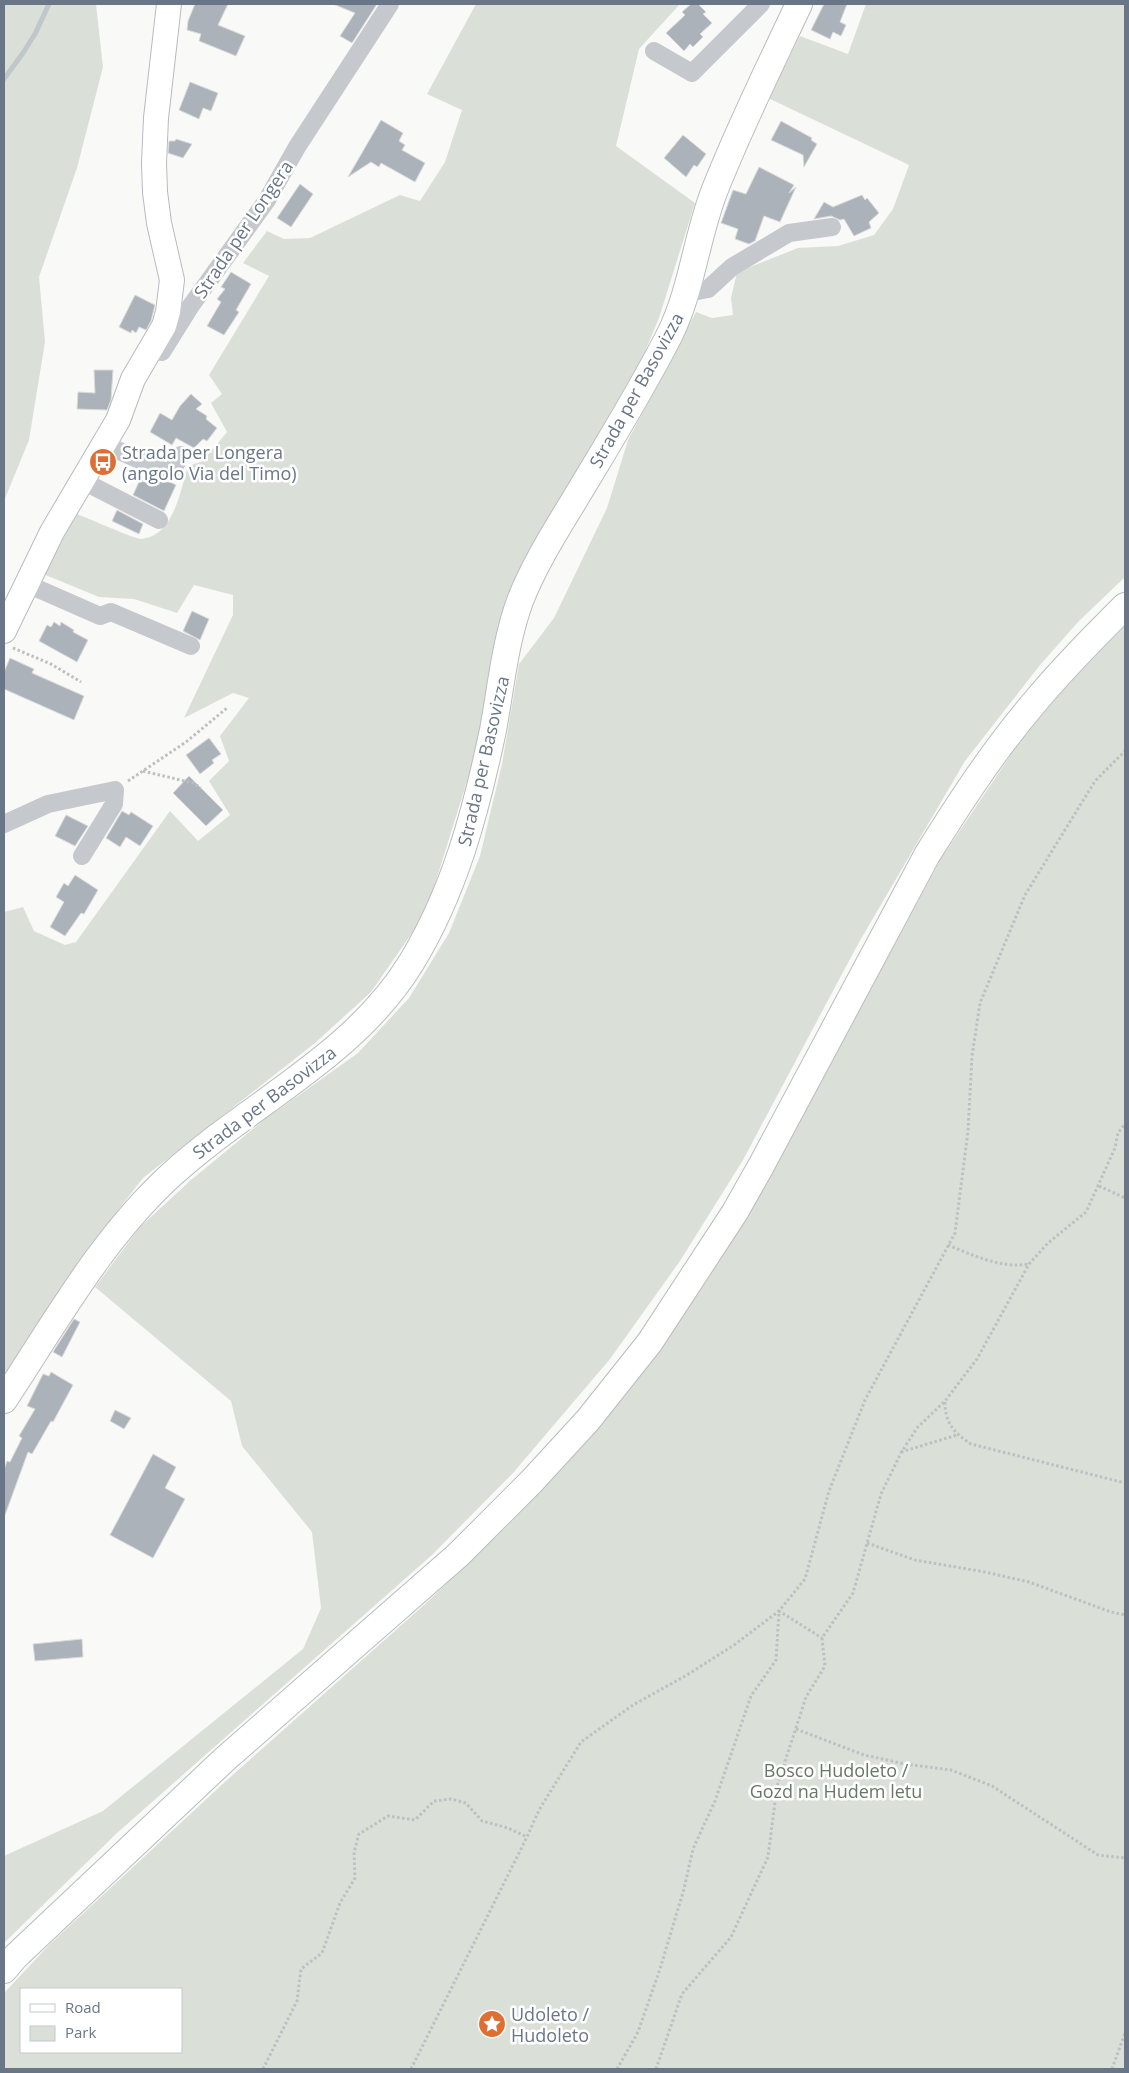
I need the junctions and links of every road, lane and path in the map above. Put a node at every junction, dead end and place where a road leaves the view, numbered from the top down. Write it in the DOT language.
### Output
graph roads {
  1 [pos="169,4"];
  2 [pos="390,4"];
  3 [pos="761,4"];
  4 [pos="799,4"];
  5 [pos="654,51"];
  6 [pos="832,227"];
  7 [pos="688,289"];
  8 [pos="126,402"];
  9 [pos="104,444"];
  10 [pos="181,454"];
  11 [pos="81,480"];
  12 [pos="159,520"];
  13 [pos="27,584"];
  14 [pos="1125,606"];
  15 [pos="6,638"];
  16 [pos="191,646"];
  17 [pos="81,682"];
  18 [pos="227,708"];
  19 [pos="1125,751"];
  20 [pos="142,771"];
  21 [pos="201,788"];
  22 [pos="115,790"];
  23 [pos="4,824"];
  24 [pos="82,856"];
  25 [pos="1125,1124"];
  26 [pos="1099,1186"];
  27 [pos="1125,1198"];
  28 [pos="948,1245"];
  29 [pos="1029,1264"];
  30 [pos="4,1400"];
  31 [pos="945,1401"];
  32 [pos="957,1435"];
  33 [pos="901,1453"];
  34 [pos="1125,1483"];
  35 [pos="868,1543"];
  36 [pos="779,1611"];
  37 [pos="1125,1615"];
  38 [pos="822,1638"];
  39 [pos="796,1729"];
  40 [pos="527,1837"];
  41 [pos="1125,1858"];
  42 [pos="4,1970"];
  43 [pos="1125,2033"];
  44 [pos="263,2069"];
  45 [pos="411,2069"];
  46 [pos="617,2069"];
  47 [pos="656,2069"];
  48 [pos="1112,2069"];
  1 -- 8 [label="street, Strada per Longera"];
  2 -- 8 [label="street, Strada per Longera"];
  3 -- 5 [label="street"];
  4 -- 7 [label="main road, Strada per Basovizza"];
  6 -- 7 [label="street"];
  7 -- 30 [label="main road, Strada per Basovizza"];
  8 -- 9 [label="street, Strada per Longera"];
  9 -- 10 [label="street"];
  9 -- 11 [label="street, Strada per Longera"];
  11 -- 12 [label="street"];
  11 -- 13 [label="street, Strada per Longera"];
  13 -- 15 [label="street, Strada per Longera"];
  13 -- 16 [label="street"];
  14 -- 42 [label="main road"];
  15 -- 17 [label="path"];
  18 -- 20 [label="path"];
  19 -- 28 [label="path"];
  20 -- 21 [label="path"];
  20 -- 22 [label="path"];
  22 -- 23 [label="street"];
  22 -- 24 [label="street"];
  25 -- 26 [label="path"];
  26 -- 27 [label="path"];
  26 -- 29 [label="path"];
  28 -- 29 [label="path"];
  28 -- 36 [label="path"];
  29 -- 31 [label="path"];
  31 -- 32 [label="path"];
  31 -- 33 [label="path"];
  32 -- 33 [label="path"];
  32 -- 34 [label="path"];
  33 -- 35 [label="path"];
  35 -- 37 [label="path"];
  35 -- 38 [label="path"];
  36 -- 38 [label="path"];
  36 -- 40 [label="path"];
  36 -- 46 [label="path"];
  38 -- 39 [label="path"];
  39 -- 41 [label="path"];
  39 -- 47 [label="path"];
  40 -- 44 [label="path"];
  40 -- 45 [label="path"];
  43 -- 48 [label="path"];
}
